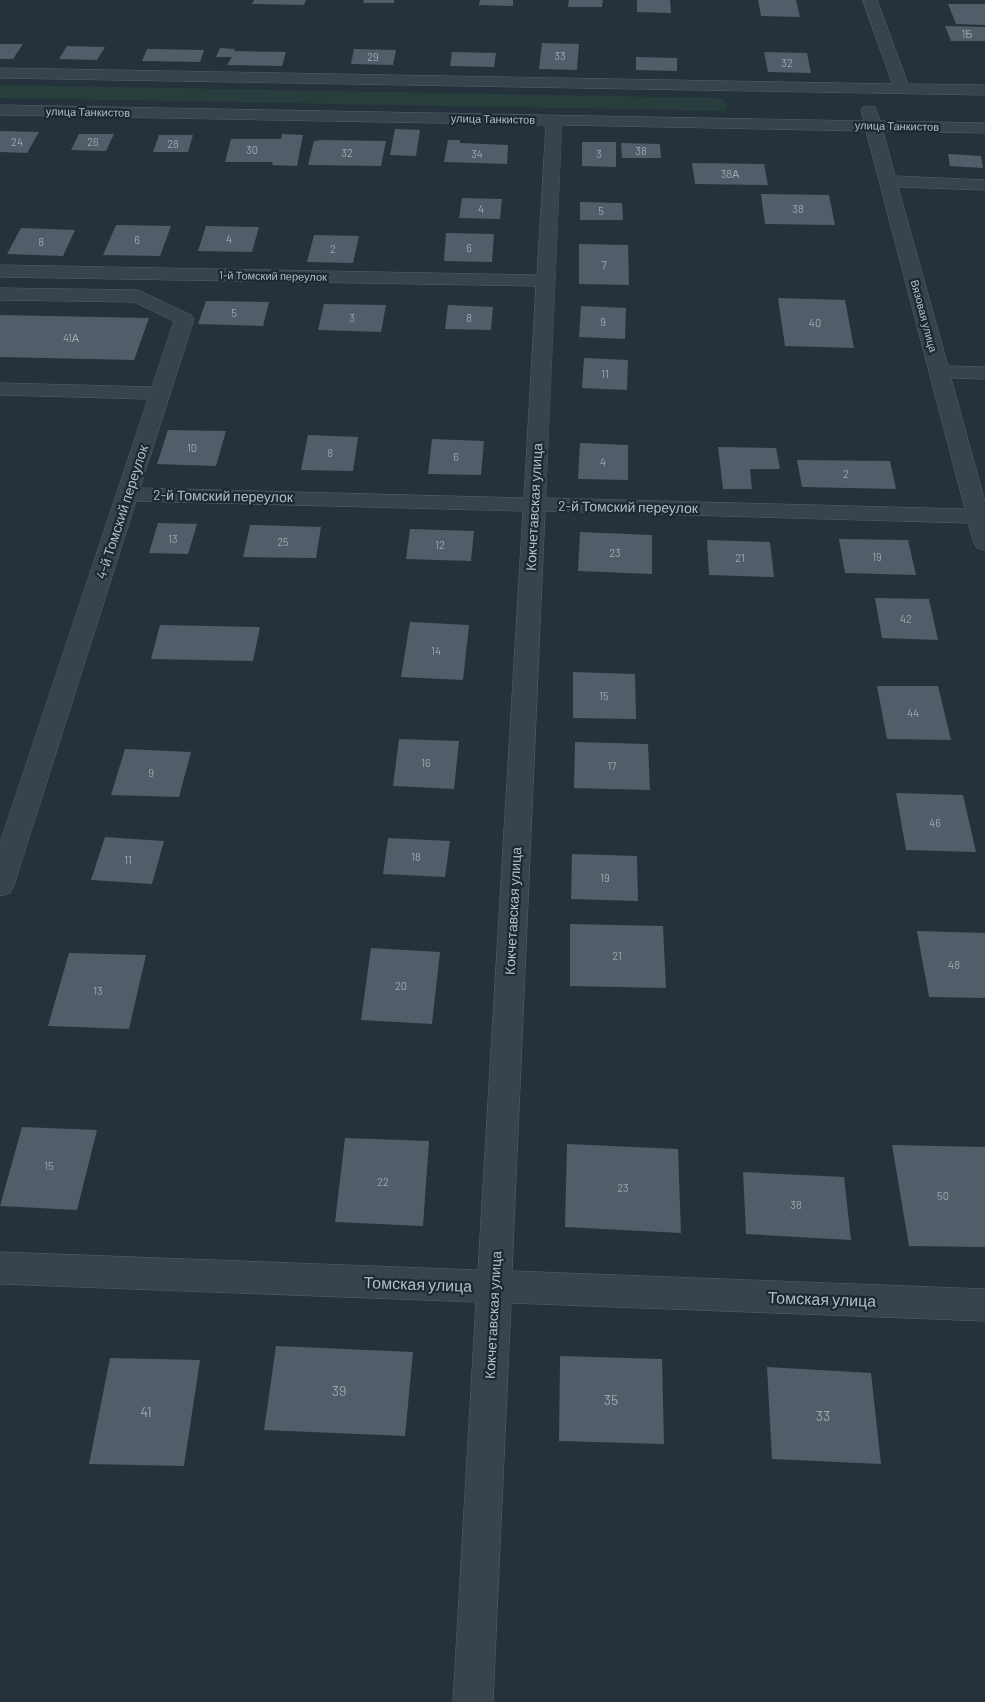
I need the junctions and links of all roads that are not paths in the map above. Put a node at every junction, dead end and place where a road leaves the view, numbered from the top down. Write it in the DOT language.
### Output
graph roads {
  1 [pos="870,0"];
  2 [pos="0,73"];
  3 [pos="863,88"];
  4 [pos="902,89"];
  5 [pos="985,90"];
  6 [pos="0,110"];
  7 [pos="554,120"];
  8 [pos="873,126"];
  9 [pos="985,128"];
  10 [pos="888,181"];
  11 [pos="985,185"];
  12 [pos="0,271"];
  13 [pos="546,281"];
  14 [pos="0,294"];
  15 [pos="939,372"];
  16 [pos="985,373"];
  17 [pos="0,389"];
  18 [pos="160,393"];
  19 [pos="128,494"];
  20 [pos="534,504"];
  21 [pos="978,516"];
  22 [pos="985,543"];
  23 [pos="0,884"];
  24 [pos="0,1268"];
  25 [pos="494,1287"];
  26 [pos="985,1305"];
  27 [pos="473,1702"];
  1 -- 4 [label="street"];
  2 -- 3 [label="street"];
  3 -- 4 [label="street"];
  3 -- 8 [label="street, Вязовая улица"];
  4 -- 5 [label="street"];
  6 -- 7 [label="street, улица Танкистов"];
  7 -- 8 [label="street, улица Танкистов"];
  7 -- 13 [label="street, Кокчетавская улица"];
  8 -- 9 [label="street, улица Танкистов"];
  8 -- 10 [label="street, Вязовая улица"];
  10 -- 11 [label="street"];
  10 -- 15 [label="street, Вязовая улица"];
  12 -- 13 [label="street, 1-й Томский переулок"];
  13 -- 20 [label="street, Кокчетавская улица"];
  14 -- 18 [label="street, 4-й Томский переулок"];
  15 -- 16 [label="street"];
  15 -- 21 [label="street, Вязовая улица"];
  17 -- 18 [label="street"];
  18 -- 19 [label="street, 4-й Томский переулок"];
  19 -- 20 [label="street, 2-й Томский переулок"];
  19 -- 23 [label="street, 4-й Томский переулок"];
  20 -- 21 [label="street, 2-й Томский переулок"];
  20 -- 25 [label="street, Кокчетавская улица"];
  21 -- 22 [label="street, Вязовая улица"];
  24 -- 25 [label="street, Томская улица"];
  25 -- 26 [label="street, Томская улица"];
  25 -- 27 [label="street, Кокчетавская улица"];
}
